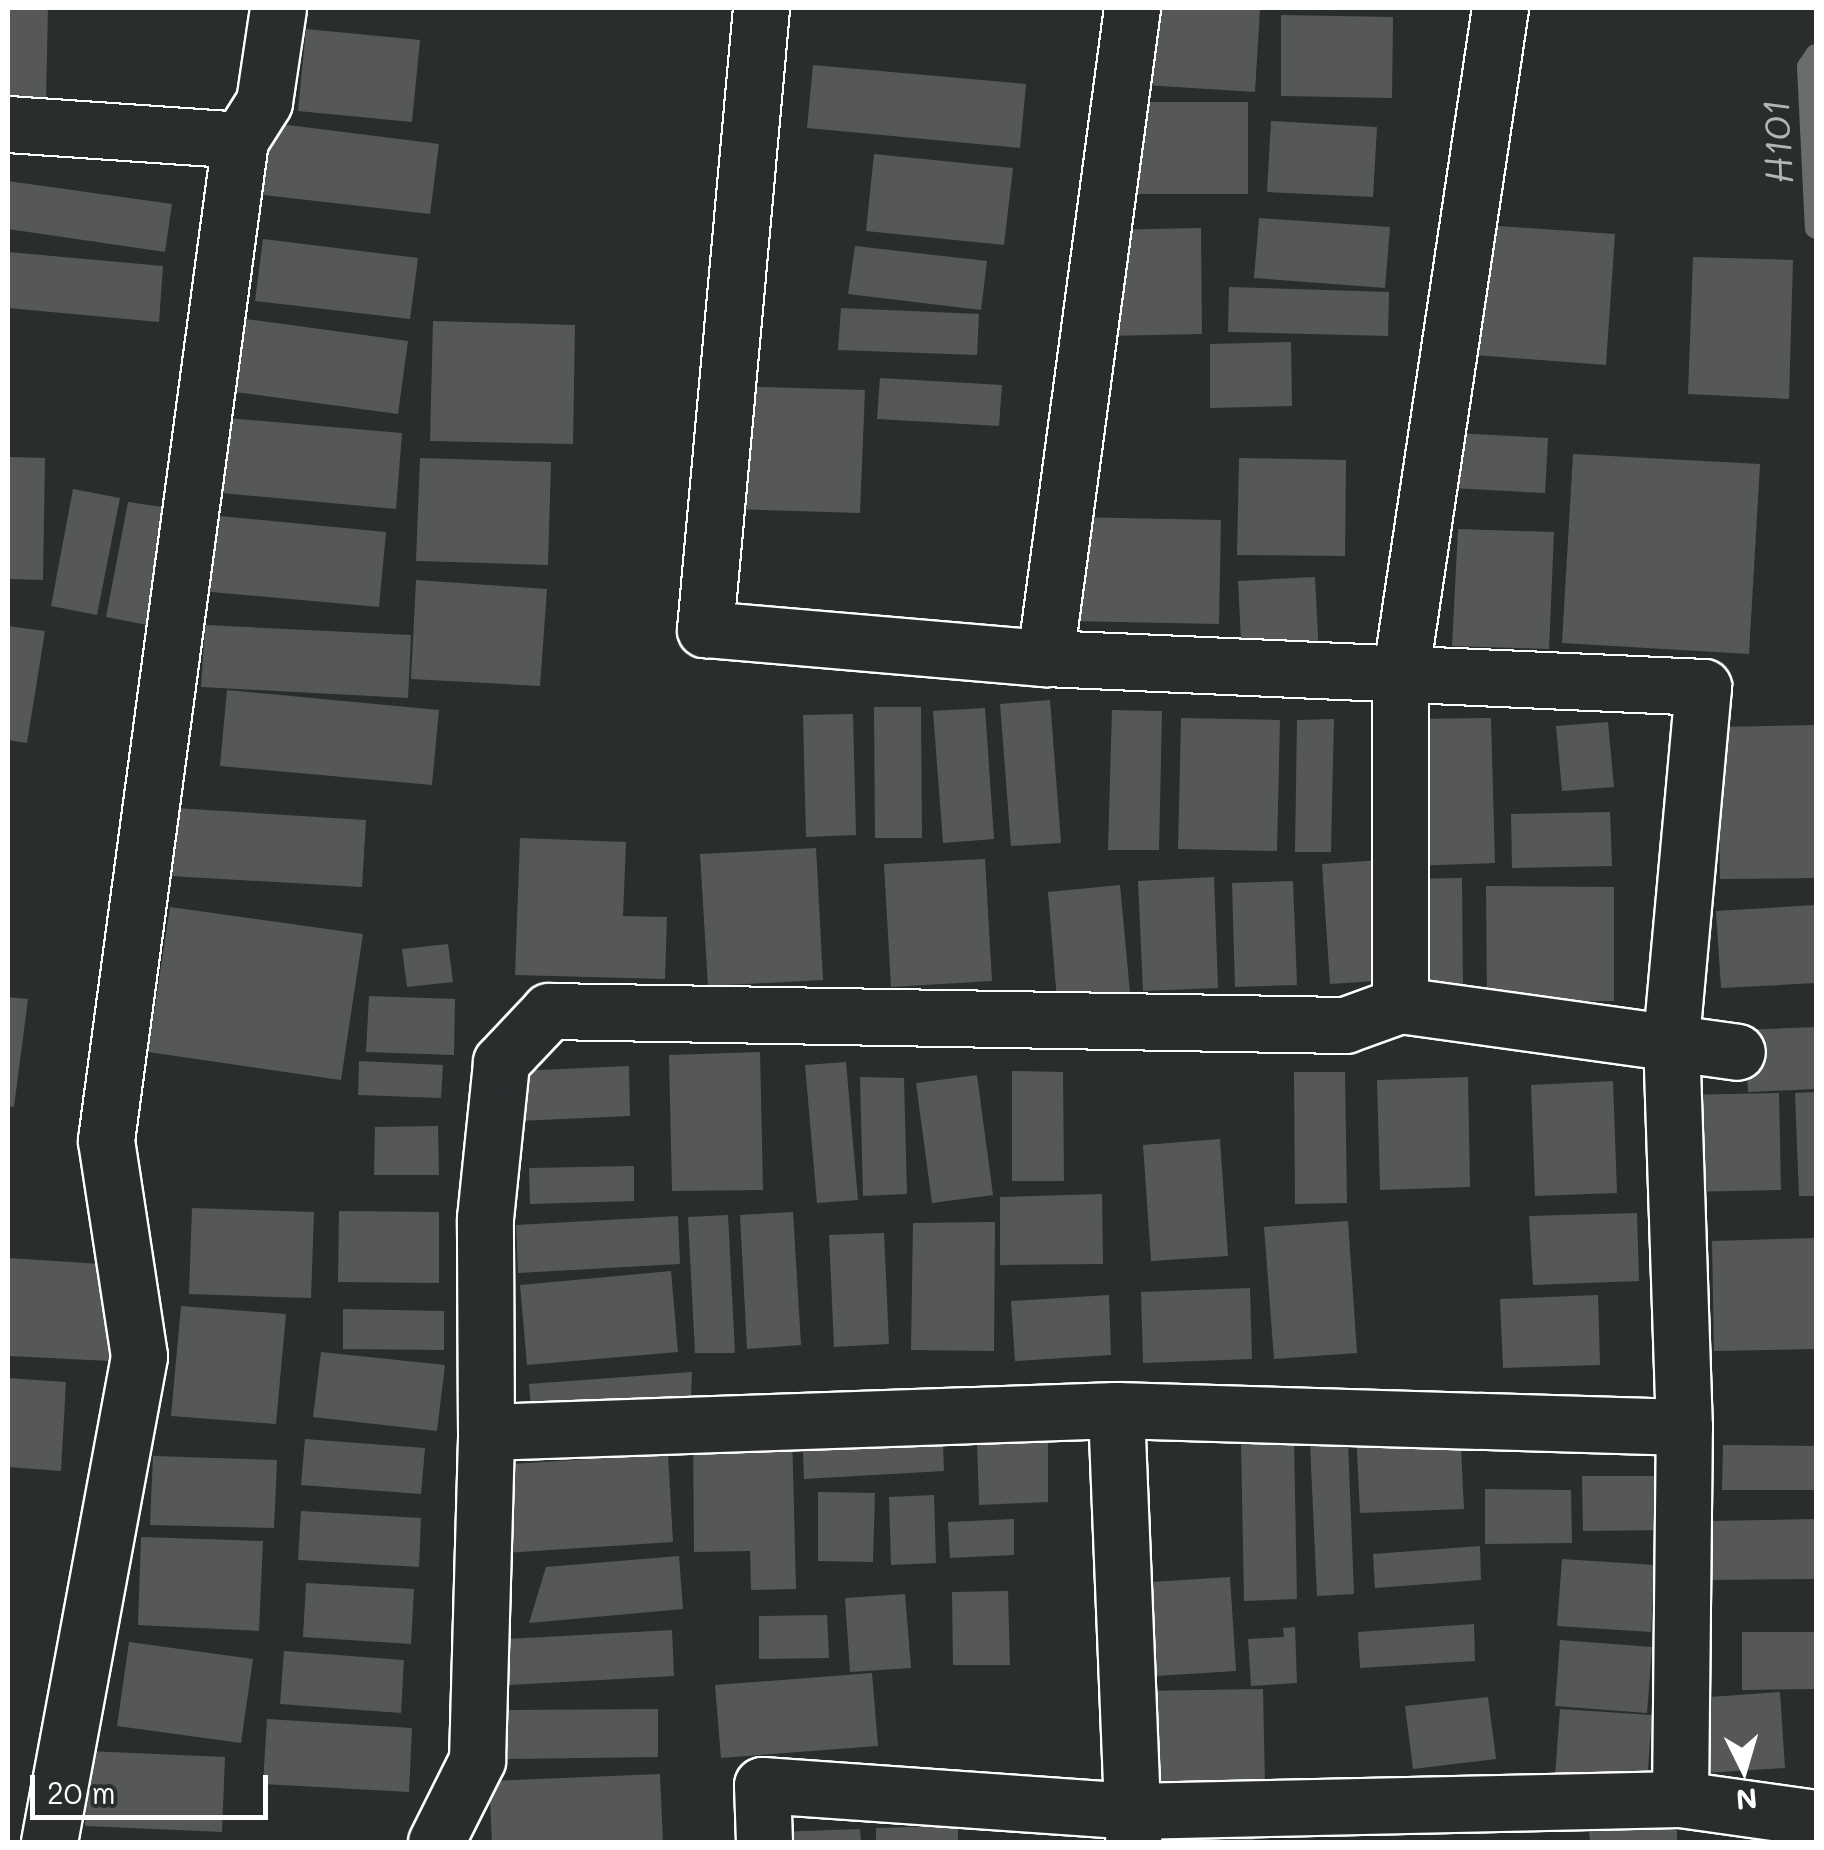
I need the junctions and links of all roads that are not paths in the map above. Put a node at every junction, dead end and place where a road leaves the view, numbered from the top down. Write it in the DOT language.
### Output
graph roads {
  1 [pos="278,8"];
  2 [pos="761,8"];
  3 [pos="1132,8"];
  4 [pos="1500,8"];
  5 [pos="8,124"];
  6 [pos="240,140"];
  7 [pos="1045,658"];
  8 [pos="1400,677"];
  9 [pos="1400,1005"];
  10 [pos="1671,1038"];
  11 [pos="1736,1052"];
  12 [pos="1116,1410"];
  13 [pos="1684,1427"];
  14 [pos="486,1432"];
  15 [pos="1680,1799"];
  16 [pos="1816,1818"];
  17 [pos="1132,1826"];
  18 [pos="49,1842"];
  19 [pos="436,1842"];
  20 [pos="764,1842"];
  1 -- 6 [label="street"];
  2 -- 7 [label="street"];
  3 -- 7 [label="street"];
  4 -- 8 [label="street"];
  5 -- 6 [label="street"];
  6 -- 18 [label="street"];
  7 -- 8 [label="street"];
  8 -- 9 [label="street"];
  8 -- 10 [label="street"];
  9 -- 10 [label="street"];
  9 -- 14 [label="street"];
  10 -- 11 [label="street"];
  10 -- 13 [label="street"];
  12 -- 13 [label="street"];
  12 -- 14 [label="street"];
  12 -- 17 [label="street"];
  13 -- 15 [label="street"];
  14 -- 19 [label="street"];
  15 -- 16 [label="street"];
  15 -- 17 [label="street"];
  17 -- 20 [label="street"];
}
